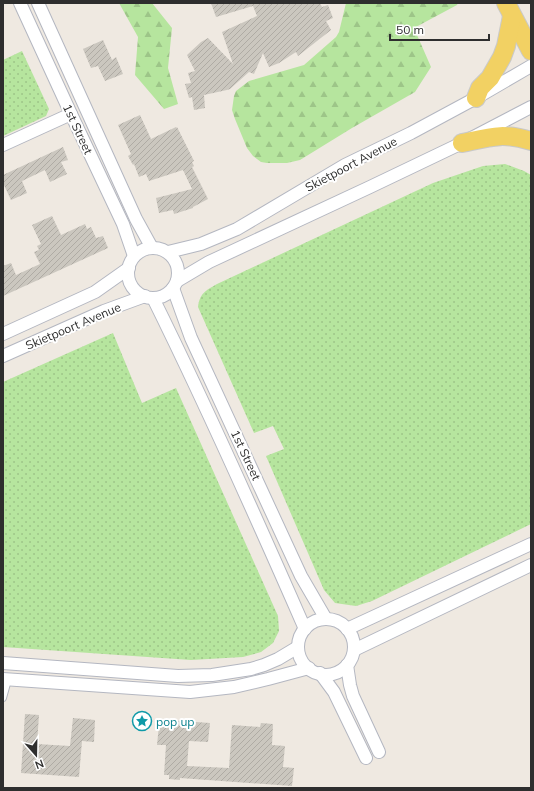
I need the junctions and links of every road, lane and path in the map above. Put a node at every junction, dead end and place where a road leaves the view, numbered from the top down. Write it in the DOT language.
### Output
graph roads {
  1 [pos="20,3"];
  2 [pos="38,3"];
  3 [pos="509,9"];
  4 [pos="531,51"];
  5 [pos="531,66"];
  6 [pos="476,98"];
  7 [pos="531,107"];
  8 [pos="71,114"];
  9 [pos="531,141"];
  10 [pos="462,143"];
  11 [pos="3,145"];
  12 [pos="152,248"];
  13 [pos="168,252"];
  14 [pos="134,256"];
  15 [pos="129,268"];
  16 [pos="175,285"];
  17 [pos="149,297"];
  18 [pos="3,334"];
  19 [pos="3,356"];
  20 [pos="531,544"];
  21 [pos="531,565"];
  22 [pos="326,619"];
  23 [pos="305,629"];
  24 [pos="348,629"];
  25 [pos="298,647"];
  26 [pos="354,650"];
  27 [pos="3,663"];
  28 [pos="347,665"];
  29 [pos="314,671"];
  30 [pos="5,680"];
  31 [pos="3,698"];
  32 [pos="379,752"];
  33 [pos="366,758"];
  1 -- 8 [label="street, 1st Street"];
  2 -- 12 [label="street, 1st Street"];
  3 -- 4 [label="main road"];
  3 -- 6 [label="main road"];
  5 -- 6 [label="street, Skietpoort Avenue"];
  6 -- 13 [label="street, Skietpoort Avenue"];
  7 -- 10 [label="street"];
  8 -- 11 [label="street"];
  8 -- 14 [label="street, 1st Street"];
  9 -- 10 [label="main road"];
  10 -- 16 [label="street"];
  12 -- 13 [label="street"];
  12 -- 14 [label="street"];
  13 -- 16 [label="street"];
  14 -- 15 [label="street"];
  15 -- 17 [label="street"];
  15 -- 18 [label="street, Skietpoort Avenue"];
  16 -- 17 [label="street"];
  16 -- 22 [label="street, 1st Street"];
  17 -- 19 [label="street, Skietpoort Avenue"];
  17 -- 23 [label="street, 1st Street"];
  20 -- 24 [label="street"];
  21 -- 26 [label="street"];
  22 -- 23 [label="street"];
  22 -- 24 [label="street"];
  23 -- 25 [label="street"];
  24 -- 26 [label="street"];
  25 -- 27 [label="street"];
  25 -- 29 [label="street"];
  26 -- 28 [label="street"];
  28 -- 29 [label="street"];
  28 -- 32 [label="street"];
  29 -- 30 [label="street"];
  29 -- 33 [label="street"];
  30 -- 31 [label="lane"];
}
